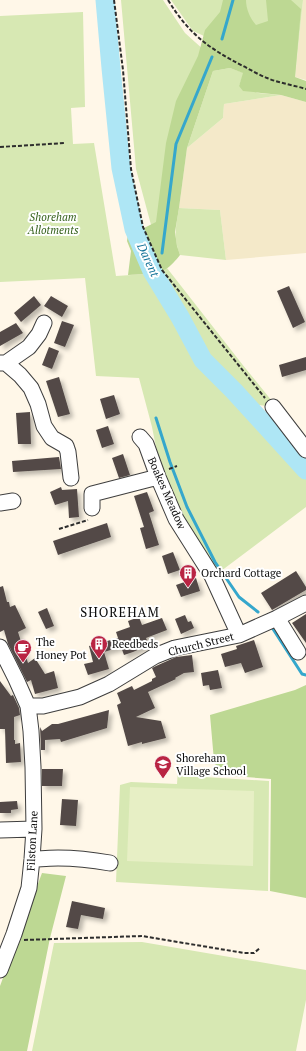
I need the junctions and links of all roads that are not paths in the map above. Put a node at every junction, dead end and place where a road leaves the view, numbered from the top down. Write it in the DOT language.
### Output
graph roads {
  1 [pos="44,323"];
  2 [pos="3,363"];
  3 [pos="273,407"];
  4 [pos="140,437"];
  5 [pos="306,450"];
  6 [pos="162,474"];
  7 [pos="71,478"];
  8 [pos="92,508"];
  9 [pos="306,603"];
  10 [pos="277,618"];
  11 [pos="240,634"];
  12 [pos="0,647"];
  13 [pos="298,652"];
  14 [pos="28,706"];
  15 [pos="34,829"];
  16 [pos="0,830"];
  17 [pos="32,858"];
  18 [pos="110,862"];
  19 [pos="8,936"];
  20 [pos="0,970"];
  1 -- 2 [label="street"];
  2 -- 7 [label="street"];
  3 -- 5 [label="street"];
  4 -- 6 [label="street, Boakes Meadow"];
  6 -- 8 [label="street"];
  6 -- 11 [label="street, Boakes Meadow"];
  9 -- 10 [label="street, Church Street"];
  10 -- 11 [label="street, Church Street"];
  10 -- 13 [label="street"];
  11 -- 14 [label="street, Church Street"];
  12 -- 14 [label="street, Filston Lane"];
  14 -- 15 [label="street, Filston Lane"];
  15 -- 16 [label="street"];
  15 -- 17 [label="street, Filston Lane"];
  17 -- 18 [label="street"];
  17 -- 19 [label="street, Filston Lane"];
  19 -- 20 [label="street, Filston Lane"];
}
